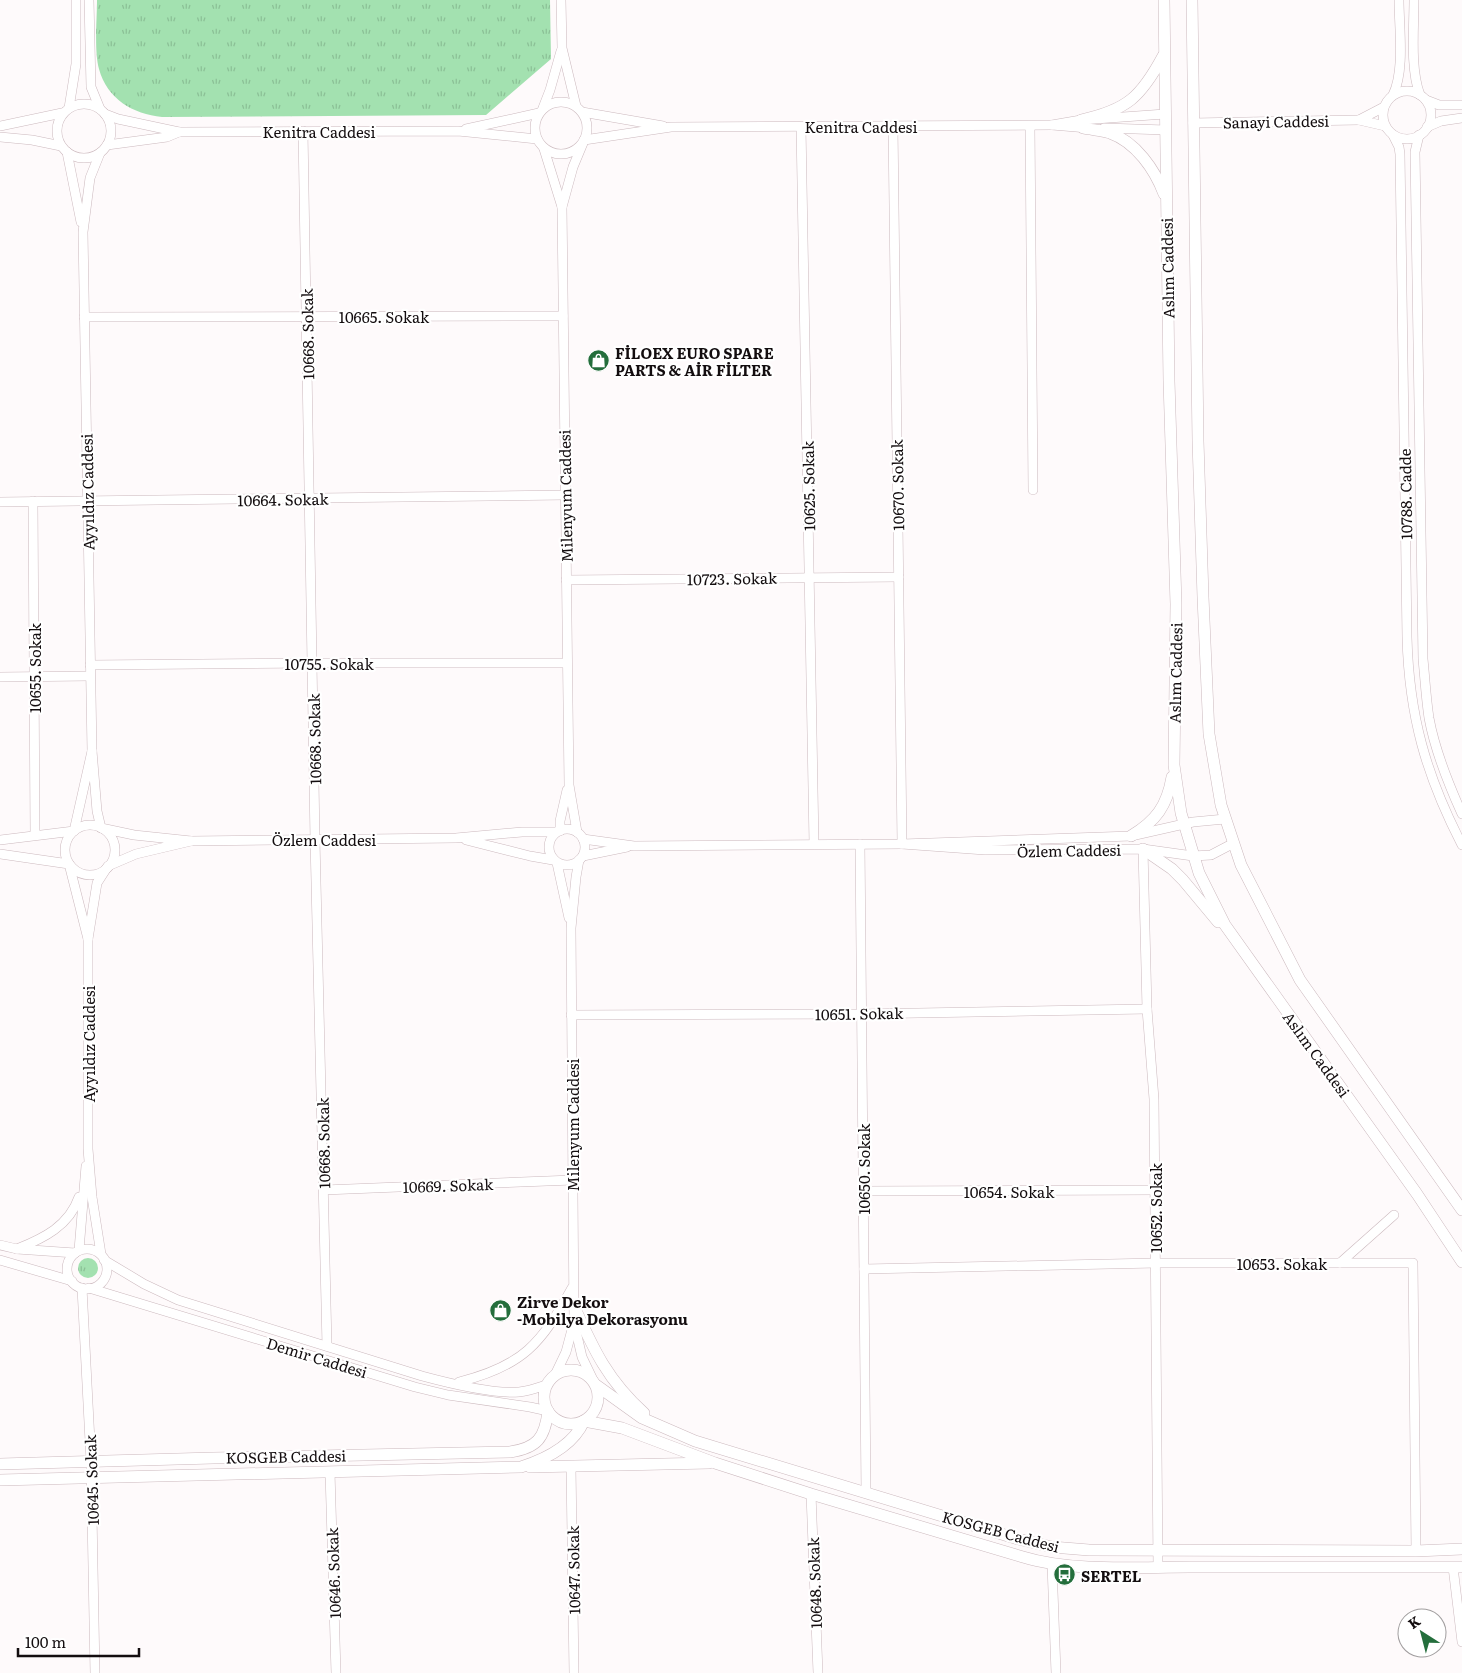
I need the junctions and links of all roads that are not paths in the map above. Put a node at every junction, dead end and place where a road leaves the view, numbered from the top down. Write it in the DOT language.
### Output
graph roads {
  1 [pos="76,0"];
  2 [pos="89,0"];
  3 [pos="561,0"];
  4 [pos="1164,0"];
  5 [pos="1192,0"];
  6 [pos="1399,0"];
  7 [pos="1414,0"];
  8 [pos="562,48"];
  9 [pos="1164,54"];
  10 [pos="1393,95"];
  11 [pos="1423,97"];
  12 [pos="1462,105"];
  13 [pos="1384,107"];
  14 [pos="579,109"];
  15 [pos="65,111"];
  16 [pos="103,111"];
  17 [pos="541,111"];
  18 [pos="1165,114"];
  19 [pos="1462,118"];
  20 [pos="1359,120"];
  21 [pos="1193,122"];
  22 [pos="1082,124"];
  23 [pos="0,126"];
  24 [pos="893,126"];
  25 [pos="1030,126"];
  26 [pos="1385,126"];
  27 [pos="671,127"];
  28 [pos="801,127"];
  29 [pos="1427,127"];
  30 [pos="1166,130"];
  31 [pos="304,131"];
  32 [pos="458,131"];
  33 [pos="179,132"];
  34 [pos="1393,135"];
  35 [pos="1419,135"];
  36 [pos="0,137"];
  37 [pos="537,139"];
  38 [pos="584,142"];
  39 [pos="64,149"];
  40 [pos="104,149"];
  41 [pos="544,149"];
  42 [pos="1166,201"];
  43 [pos="562,207"];
  44 [pos="83,232"];
  45 [pos="307,316"];
  46 [pos="563,316"];
  47 [pos="84,317"];
  48 [pos="1033,490"];
  49 [pos="565,496"];
  50 [pos="310,498"];
  51 [pos="33,501"];
  52 [pos="87,501"];
  53 [pos="0,502"];
  54 [pos="898,576"];
  55 [pos="809,578"];
  56 [pos="566,580"];
  57 [pos="312,663"];
  58 [pos="567,663"];
  59 [pos="90,665"];
  60 [pos="90,676"];
  61 [pos="0,677"];
  62 [pos="34,677"];
  63 [pos="92,751"];
  64 [pos="1174,765"];
  65 [pos="569,785"];
  66 [pos="1462,814"];
  67 [pos="1225,819"];
  68 [pos="1184,824"];
  69 [pos="101,828"];
  70 [pos="74,831"];
  71 [pos="558,832"];
  72 [pos="35,835"];
  73 [pos="580,836"];
  74 [pos="1131,836"];
  75 [pos="456,838"];
  76 [pos="0,840"];
  77 [pos="191,840"];
  78 [pos="315,840"];
  79 [pos="814,844"];
  80 [pos="860,844"];
  81 [pos="902,844"];
  82 [pos="1232,844"];
  83 [pos="1462,845"];
  84 [pos="634,846"];
  85 [pos="1143,849"];
  86 [pos="0,854"];
  87 [pos="1193,856"];
  88 [pos="581,858"];
  89 [pos="555,861"];
  90 [pos="69,864"];
  91 [pos="108,866"];
  92 [pos="571,928"];
  93 [pos="88,939"];
  94 [pos="1236,940"];
  95 [pos="1147,1009"];
  96 [pos="861,1014"];
  97 [pos="572,1015"];
  98 [pos="88,1149"];
  99 [pos="572,1180"];
  100 [pos="83,1187"];
  101 [pos="324,1190"];
  102 [pos="1155,1190"];
  103 [pos="863,1191"];
  104 [pos="1462,1210"];
  105 [pos="1394,1216"];
  106 [pos="0,1245"];
  107 [pos="17,1249"];
  108 [pos="77,1252"];
  109 [pos="103,1257"];
  110 [pos="0,1260"];
  111 [pos="1462,1262"];
  112 [pos="1156,1263"];
  113 [pos="1340,1263"];
  114 [pos="864,1268"];
  115 [pos="72,1281"];
  116 [pos="573,1285"];
  117 [pos="86,1288"];
  118 [pos="573,1304"];
  119 [pos="574,1322"];
  120 [pos="327,1346"];
  121 [pos="555,1375"];
  122 [pos="455,1383"];
  123 [pos="594,1383"];
  124 [pos="546,1385"];
  125 [pos="548,1412"];
  126 [pos="584,1421"];
  127 [pos="660,1427"];
  128 [pos="91,1461"];
  129 [pos="715,1463"];
  130 [pos="0,1464"];
  131 [pos="521,1467"];
  132 [pos="572,1467"];
  133 [pos="330,1472"];
  134 [pos="91,1477"];
  135 [pos="0,1480"];
  136 [pos="866,1493"];
  137 [pos="811,1494"];
  138 [pos="1462,1549"];
  139 [pos="1416,1551"];
  140 [pos="1158,1552"];
  141 [pos="1052,1564"];
  142 [pos="1158,1567"];
  143 [pos="1458,1567"];
  144 [pos="1462,1642"];
  145 [pos="95,1673"];
  146 [pos="336,1673"];
  147 [pos="574,1673"];
  148 [pos="818,1673"];
  149 [pos="1056,1673"];
  1 -- 15 [label="street"];
  2 -- 16 [label="street"];
  3 -- 8 [label="street"];
  4 -- 9 [label="main road, Aslım Caddesi"];
  5 -- 21 [label="main road, Aslım Caddesi"];
  6 -- 10 [label="street"];
  7 -- 11 [label="street"];
  8 -- 14 [label="street"];
  8 -- 17 [label="street"];
  9 -- 18 [label="main road, Aslım Caddesi"];
  9 -- 22 [label="main road"];
  10 -- 11 [label="street"];
  10 -- 13 [label="street"];
  11 -- 12 [label="street"];
  11 -- 29 [label="street"];
  13 -- 20 [label="street, Sanayi Caddesi"];
  13 -- 26 [label="street"];
  14 -- 17 [label="street"];
  14 -- 27 [label="street"];
  14 -- 38 [label="street"];
  15 -- 16 [label="street"];
  15 -- 23 [label="street"];
  15 -- 39 [label="street"];
  16 -- 33 [label="street"];
  16 -- 40 [label="street"];
  17 -- 32 [label="street"];
  17 -- 37 [label="street"];
  18 -- 22 [label="street, Kenitra Caddesi"];
  18 -- 30 [label="main road, Aslım Caddesi"];
  19 -- 29 [label="street"];
  20 -- 21 [label="street, Sanayi Caddesi"];
  20 -- 26 [label="street, Sanayi Caddesi"];
  21 -- 67 [label="main road, Aslım Caddesi"];
  22 -- 25 [label="street, Kenitra Caddesi"];
  22 -- 30 [label="street, Kenitra Caddesi"];
  22 -- 42 [label="main road"];
  24 -- 25 [label="street, Kenitra Caddesi"];
  24 -- 28 [label="street, Kenitra Caddesi"];
  24 -- 54 [label="street, 10670. Sokak"];
  25 -- 48 [label="street"];
  26 -- 34 [label="street"];
  27 -- 28 [label="street, Kenitra Caddesi"];
  27 -- 38 [label="street"];
  28 -- 55 [label="street, 10625. Sokak"];
  29 -- 35 [label="street"];
  30 -- 42 [label="main road, Aslım Caddesi"];
  31 -- 32 [label="street, Kenitra Caddesi"];
  31 -- 33 [label="street, Kenitra Caddesi"];
  31 -- 45 [label="street, 10668. Sokak"];
  32 -- 37 [label="street"];
  33 -- 40 [label="street"];
  34 -- 35 [label="street"];
  34 -- 83 [label="street, 10788. Cadde"];
  35 -- 66 [label="street, 10788. Cadde"];
  36 -- 39 [label="street"];
  37 -- 41 [label="street"];
  38 -- 41 [label="street"];
  38 -- 43 [label="street"];
  39 -- 40 [label="street"];
  39 -- 44 [label="street, Ayyıldız Caddesi"];
  40 -- 44 [label="street, Ayyıldız Caddesi"];
  41 -- 43 [label="street"];
  42 -- 64 [label="main road, Aslım Caddesi"];
  43 -- 46 [label="street, Milenyum Caddesi"];
  44 -- 47 [label="street, Ayyıldız Caddesi"];
  45 -- 46 [label="street, 10665. Sokak"];
  45 -- 47 [label="street, 10665. Sokak"];
  45 -- 50 [label="street, 10668. Sokak"];
  46 -- 49 [label="street, Milenyum Caddesi"];
  47 -- 52 [label="street, Ayyıldız Caddesi"];
  49 -- 50 [label="street, 10664. Sokak"];
  49 -- 56 [label="street, Milenyum Caddesi"];
  50 -- 52 [label="street, 10664. Sokak"];
  50 -- 57 [label="street, 10668. Sokak"];
  51 -- 52 [label="street, 10664. Sokak"];
  51 -- 53 [label="street, 10664. Sokak"];
  51 -- 62 [label="street, 10655. Sokak"];
  52 -- 59 [label="street, Ayyıldız Caddesi"];
  54 -- 55 [label="street, 10723. Sokak"];
  54 -- 81 [label="street, 10670. Sokak"];
  55 -- 56 [label="street, 10723. Sokak"];
  55 -- 79 [label="street, 10625. Sokak"];
  56 -- 58 [label="street, Milenyum Caddesi"];
  57 -- 58 [label="street, 10755. Sokak"];
  57 -- 59 [label="street, 10755. Sokak"];
  57 -- 78 [label="street, 10668. Sokak"];
  58 -- 65 [label="street, Milenyum Caddesi"];
  59 -- 60 [label="street, Ayyıldız Caddesi"];
  60 -- 62 [label="street"];
  60 -- 63 [label="street, Ayyıldız Caddesi"];
  61 -- 62 [label="street"];
  62 -- 72 [label="street, 10655. Sokak"];
  63 -- 69 [label="street, Ayyıldız Caddesi"];
  63 -- 70 [label="street, Ayyıldız Caddesi"];
  64 -- 68 [label="main road, Aslım Caddesi"];
  64 -- 74 [label="main road"];
  65 -- 71 [label="street"];
  65 -- 73 [label="street"];
  67 -- 68 [label="street, Özlem Caddesi"];
  67 -- 82 [label="main road, Aslım Caddesi"];
  68 -- 74 [label="street, Özlem Caddesi"];
  68 -- 87 [label="main road, Aslım Caddesi"];
  69 -- 70 [label="street"];
  69 -- 77 [label="street, Özlem Caddesi"];
  69 -- 91 [label="street"];
  70 -- 72 [label="street"];
  70 -- 90 [label="street"];
  71 -- 73 [label="street"];
  71 -- 75 [label="street, Özlem Caddesi"];
  71 -- 89 [label="street"];
  72 -- 76 [label="street"];
  73 -- 84 [label="street, Özlem Caddesi"];
  73 -- 88 [label="street"];
  74 -- 81 [label="street, Özlem Caddesi"];
  75 -- 78 [label="street, Özlem Caddesi"];
  75 -- 89 [label="street, Özlem Caddesi"];
  77 -- 78 [label="street, Özlem Caddesi"];
  77 -- 91 [label="street, Özlem Caddesi"];
  78 -- 101 [label="street, 10668. Sokak"];
  79 -- 80 [label="street, Özlem Caddesi"];
  79 -- 84 [label="street, Özlem Caddesi"];
  80 -- 81 [label="street, Özlem Caddesi"];
  80 -- 96 [label="street, 10650. Sokak"];
  81 -- 85 [label="street, Özlem Caddesi"];
  82 -- 87 [label="street, Özlem Caddesi"];
  82 -- 104 [label="main road, Aslım Caddesi"];
  84 -- 88 [label="street, Özlem Caddesi"];
  85 -- 87 [label="street, Özlem Caddesi"];
  85 -- 94 [label="main road"];
  85 -- 95 [label="street, 10652. Sokak"];
  86 -- 90 [label="street"];
  87 -- 94 [label="main road, Aslım Caddesi"];
  88 -- 89 [label="street"];
  88 -- 92 [label="street"];
  89 -- 92 [label="street"];
  90 -- 91 [label="street"];
  90 -- 93 [label="street, Ayyıldız Caddesi"];
  91 -- 93 [label="street, Ayyıldız Caddesi"];
  92 -- 97 [label="street, Milenyum Caddesi"];
  93 -- 98 [label="street, Ayyıldız Caddesi"];
  94 -- 111 [label="main road, Aslım Caddesi"];
  95 -- 96 [label="street, 10651. Sokak"];
  95 -- 102 [label="street, 10652. Sokak"];
  96 -- 97 [label="street, 10651. Sokak"];
  96 -- 103 [label="street, 10650. Sokak"];
  97 -- 99 [label="street, Milenyum Caddesi"];
  98 -- 100 [label="street, Ayyıldız Caddesi"];
  98 -- 109 [label="street, Ayyıldız Caddesi"];
  99 -- 101 [label="street, 10669. Sokak"];
  99 -- 116 [label="street, Milenyum Caddesi"];
  100 -- 107 [label="street"];
  100 -- 108 [label="street, Ayyıldız Caddesi"];
  101 -- 120 [label="street, 10668. Sokak"];
  102 -- 103 [label="street, 10654. Sokak"];
  102 -- 112 [label="street, 10652. Sokak"];
  103 -- 114 [label="street, 10650. Sokak"];
  105 -- 113 [label="street"];
  106 -- 107 [label="street"];
  107 -- 108 [label="street"];
  108 -- 109 [label="street"];
  108 -- 115 [label="street"];
  109 -- 117 [label="street"];
  109 -- 120 [label="street, Demir Caddesi"];
  110 -- 115 [label="street"];
  112 -- 113 [label="street, 10653. Sokak"];
  112 -- 114 [label="street, 10653. Sokak"];
  112 -- 140 [label="street, 10652. Sokak"];
  113 -- 139 [label="street, 10653. Sokak"];
  114 -- 136 [label="street, 10650. Sokak"];
  115 -- 117 [label="street"];
  116 -- 118 [label="street, Milenyum Caddesi"];
  116 -- 122 [label="street"];
  117 -- 125 [label="street, Demir Caddesi"];
  117 -- 128 [label="street, 10645. Sokak"];
  118 -- 119 [label="street, Milenyum Caddesi"];
  118 -- 127 [label="main road"];
  119 -- 121 [label="street, Milenyum Caddesi"];
  119 -- 123 [label="street, Milenyum Caddesi"];
  120 -- 122 [label="street, Demir Caddesi"];
  121 -- 123 [label="main road"];
  121 -- 124 [label="main road"];
  122 -- 124 [label="street, Demir Caddesi"];
  123 -- 126 [label="main road"];
  123 -- 127 [label="main road, KOSGEB Caddesi"];
  124 -- 125 [label="main road"];
  125 -- 126 [label="main road"];
  125 -- 128 [label="main road, KOSGEB Caddesi"];
  126 -- 129 [label="main road, KOSGEB Caddesi"];
  126 -- 131 [label="main road, KOSGEB Caddesi"];
  127 -- 136 [label="main road, KOSGEB Caddesi"];
  128 -- 130 [label="main road, KOSGEB Caddesi"];
  128 -- 134 [label="street, 10645. Sokak"];
  129 -- 132 [label="main road, KOSGEB Caddesi"];
  129 -- 137 [label="main road, KOSGEB Caddesi"];
  131 -- 132 [label="main road, KOSGEB Caddesi"];
  131 -- 133 [label="main road, KOSGEB Caddesi"];
  132 -- 147 [label="street, 10647. Sokak"];
  133 -- 134 [label="main road, KOSGEB Caddesi"];
  133 -- 146 [label="street, 10646. Sokak"];
  134 -- 135 [label="main road, KOSGEB Caddesi"];
  134 -- 145 [label="street, 10645. Sokak"];
  136 -- 140 [label="main road, KOSGEB Caddesi"];
  137 -- 141 [label="main road, KOSGEB Caddesi"];
  137 -- 148 [label="street, 10648. Sokak"];
  138 -- 139 [label="main road, KOSGEB Caddesi"];
  139 -- 140 [label="main road, KOSGEB Caddesi"];
  140 -- 142 [label="street, 10652. Sokak"];
  141 -- 142 [label="main road, KOSGEB Caddesi"];
  141 -- 149 [label="street"];
  142 -- 143 [label="main road, KOSGEB Caddesi"];
  143 -- 144 [label="street"];
}
